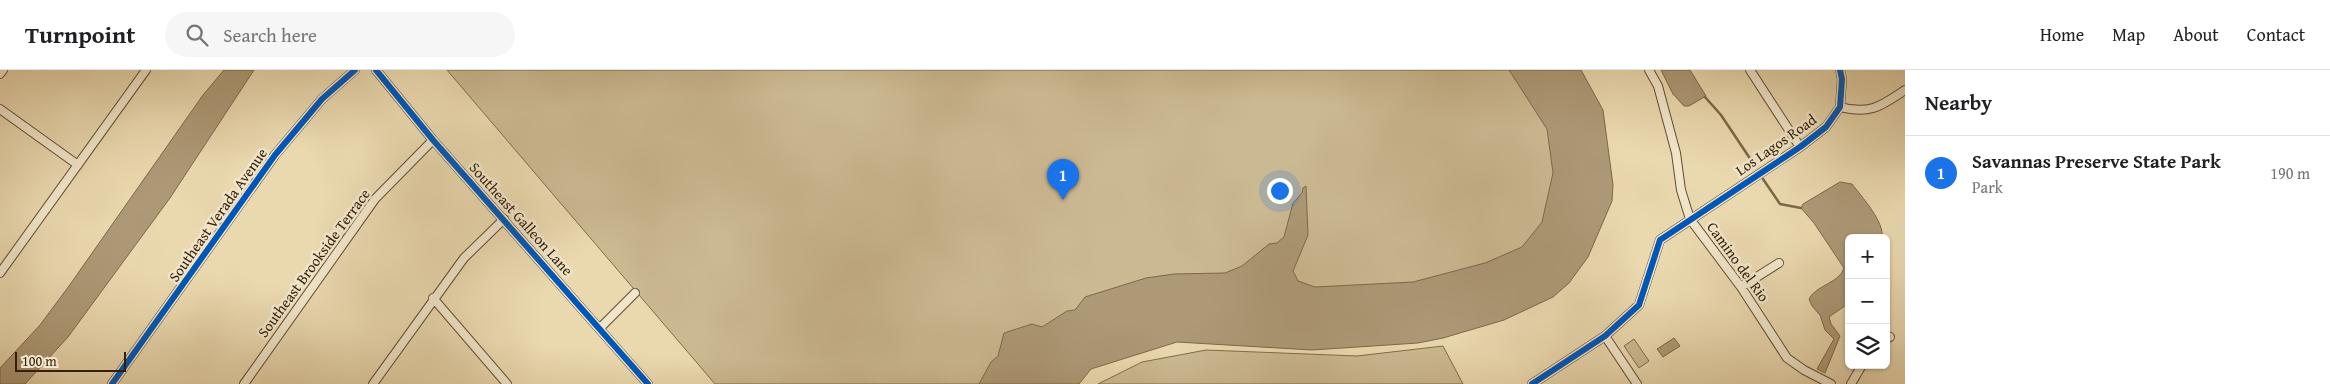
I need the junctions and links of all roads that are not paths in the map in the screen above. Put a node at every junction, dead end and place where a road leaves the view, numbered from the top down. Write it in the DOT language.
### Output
graph roads {
  1 [pos="3,70"];
  2 [pos="146,70"];
  3 [pos="355,70"];
  4 [pos="376,70"];
  5 [pos="1650,70"];
  6 [pos="1750,70"];
  7 [pos="1840,70"];
  8 [pos="0,74"];
  9 [pos="1905,90"];
  10 [pos="1840,107"];
  11 [pos="0,108"];
  12 [pos="433,140"];
  13 [pos="1800,147"];
  14 [pos="78,165"];
  15 [pos="504,219"];
  16 [pos="1690,219"];
  17 [pos="1779,264"];
  18 [pos="0,273"];
  19 [pos="1741,287"];
  20 [pos="635,293"];
  21 [pos="433,298"];
  22 [pos="600,328"];
  23 [pos="1605,336"];
  24 [pos="1860,369"];
  25 [pos="112,384"];
  26 [pos="244,384"];
  27 [pos="372,384"];
  28 [pos="507,384"];
  29 [pos="648,384"];
  30 [pos="1532,384"];
  31 [pos="1637,384"];
  32 [pos="1831,384"];
  33 [pos="1851,384"];
  1 -- 8 [label="street"];
  2 -- 14 [label="street"];
  3 -- 25 [label="street, Southeast Verada Avenue"];
  4 -- 12 [label="street, Southeast Galleon Lane"];
  5 -- 16 [label="street, Camino del Rio"];
  6 -- 13 [label="street"];
  7 -- 10 [label="street"];
  9 -- 10 [label="street"];
  10 -- 13 [label="street, Los Lagos Road"];
  11 -- 14 [label="street"];
  12 -- 15 [label="street, Southeast Galleon Lane"];
  12 -- 26 [label="street, Southeast Brookside Terrace"];
  13 -- 16 [label="street, Los Lagos Road"];
  14 -- 18 [label="street"];
  15 -- 21 [label="street"];
  15 -- 22 [label="street, Southeast Galleon Lane"];
  16 -- 19 [label="street, Camino del Rio"];
  16 -- 23 [label="street, Los Lagos Road"];
  17 -- 19 [label="street"];
  19 -- 32 [label="street, Camino del Rio"];
  20 -- 22 [label="street"];
  21 -- 27 [label="street"];
  21 -- 28 [label="street"];
  22 -- 29 [label="street, Southeast Galleon Lane"];
  23 -- 30 [label="street, Los Lagos Road"];
  23 -- 31 [label="street"];
  24 -- 33 [label="street"];
}
